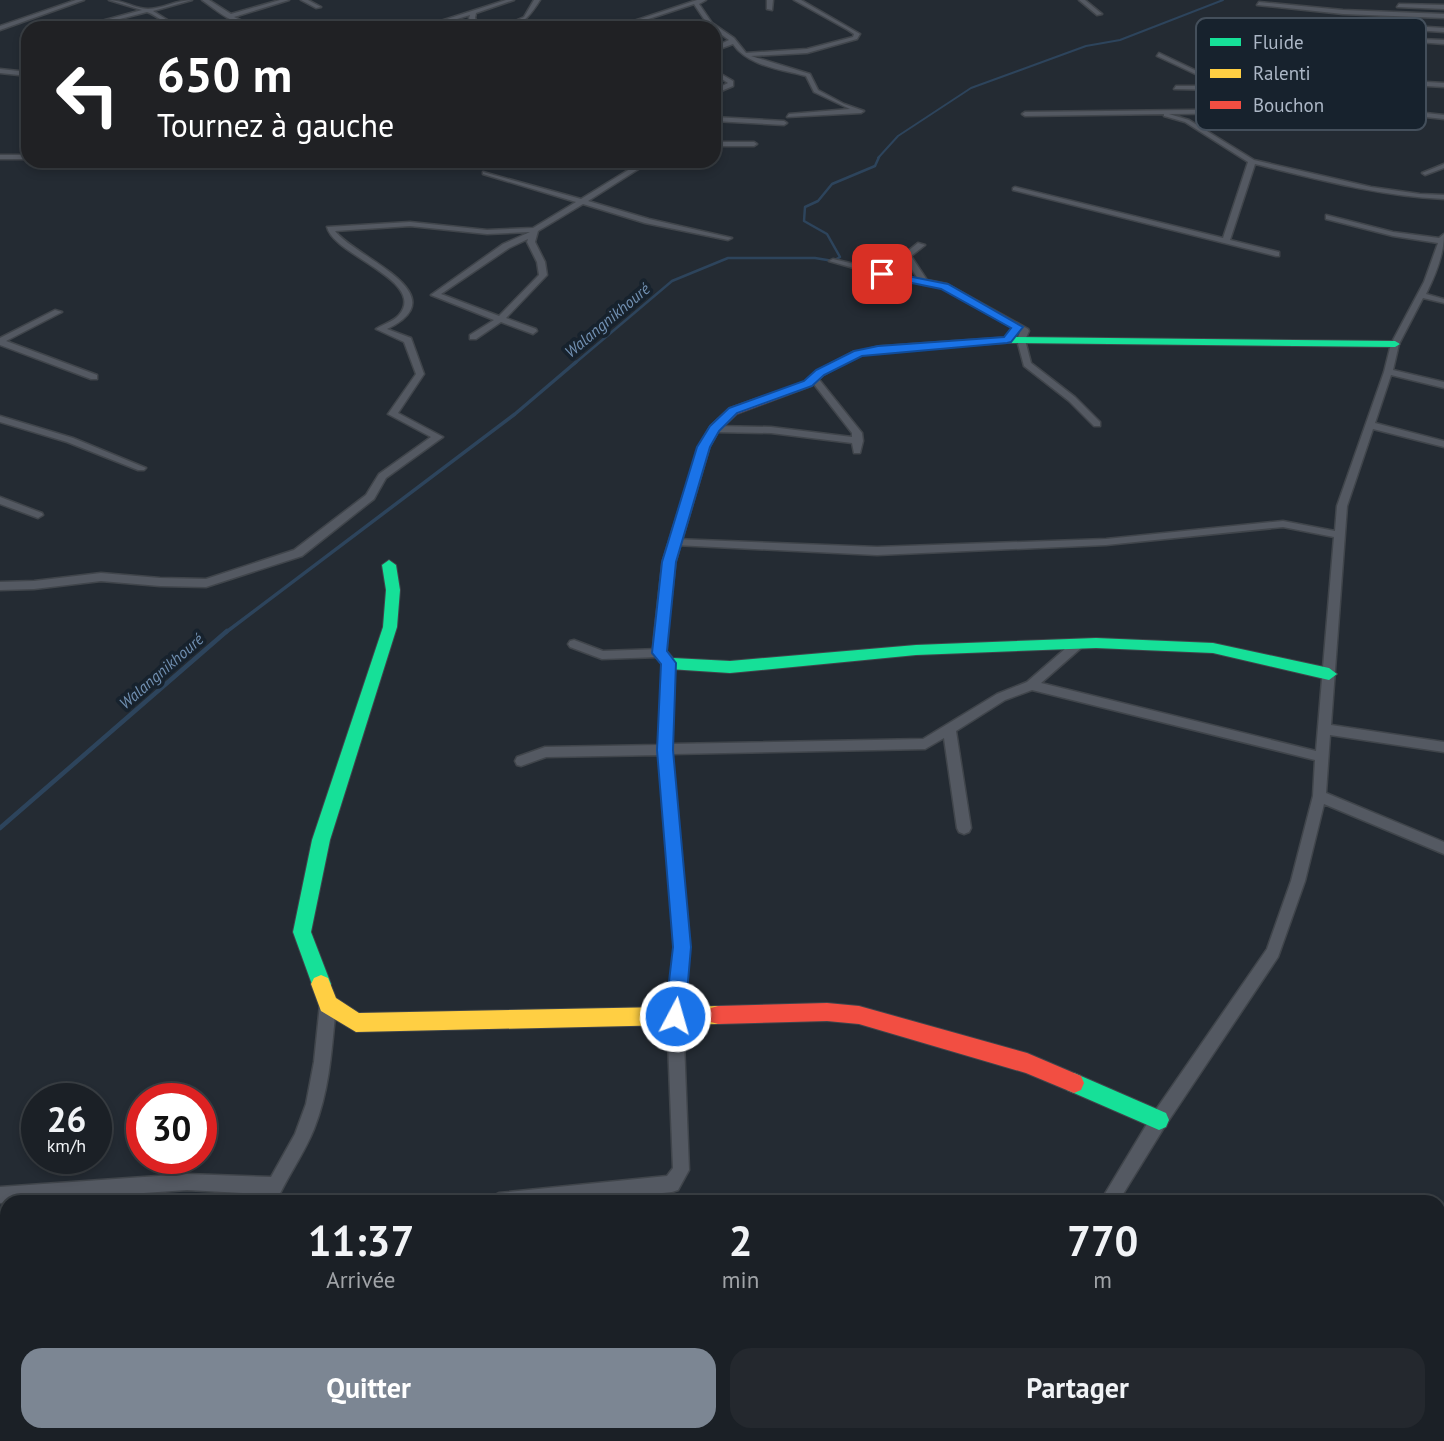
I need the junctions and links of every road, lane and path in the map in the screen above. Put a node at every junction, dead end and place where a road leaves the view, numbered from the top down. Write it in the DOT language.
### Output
graph roads {
  1 [pos="81,0"];
  2 [pos="112,0"];
  3 [pos="189,0"];
  4 [pos="205,0"];
  5 [pos="286,0"];
  6 [pos="304,0"];
  7 [pos="511,0"];
  8 [pos="537,0"];
  9 [pos="770,0"];
  10 [pos="797,0"];
  11 [pos="1082,0"];
  12 [pos="1406,0"];
  13 [pos="701,1"];
  14 [pos="1259,4"];
  15 [pos="1388,6"];
  16 [pos="1418,6"];
  17 [pos="1444,6"];
  18 [pos="318,7"];
  19 [pos="770,9"];
  20 [pos="148,10"];
  21 [pos="474,12"];
  22 [pos="1099,14"];
  23 [pos="230,16"];
  24 [pos="1444,16"];
  25 [pos="106,21"];
  26 [pos="166,21"];
  27 [pos="235,21"];
  28 [pos="445,21"];
  29 [pos="474,21"];
  30 [pos="519,21"];
  31 [pos="637,21"];
  32 [pos="708,21"];
  33 [pos="0,28"];
  34 [pos="1426,29"];
  35 [pos="1444,30"];
  36 [pos="721,32"];
  37 [pos="732,39"];
  38 [pos="1426,42"];
  39 [pos="1444,43"];
  40 [pos="721,46"];
  41 [pos="746,55"];
  42 [pos="1159,55"];
  43 [pos="0,71"];
  44 [pos="21,73"];
  45 [pos="1196,73"];
  46 [pos="721,76"];
  47 [pos="1426,84"];
  48 [pos="1444,85"];
  49 [pos="1176,88"];
  50 [pos="1196,88"];
  51 [pos="721,89"];
  52 [pos="1158,111"];
  53 [pos="1196,111"];
  54 [pos="1025,114"];
  55 [pos="1196,114"];
  56 [pos="772,115"];
  57 [pos="1426,115"];
  58 [pos="789,116"];
  59 [pos="1444,117"];
  60 [pos="721,119"];
  61 [pos="741,119"];
  62 [pos="1186,121"];
  63 [pos="784,122"];
  64 [pos="1196,127"];
  65 [pos="1201,130"];
  66 [pos="721,144"];
  67 [pos="754,144"];
  68 [pos="0,157"];
  69 [pos="21,157"];
  70 [pos="1252,161"];
  71 [pos="1444,166"];
  72 [pos="636,168"];
  73 [pos="485,173"];
  74 [pos="1425,173"];
  75 [pos="1015,188"];
  76 [pos="1444,197"];
  77 [pos="582,201"];
  78 [pos="1329,217"];
  79 [pos="533,232"];
  80 [pos="728,238"];
  81 [pos="1443,239"];
  82 [pos="1226,240"];
  83 [pos="921,245"];
  84 [pos="1276,254"];
  85 [pos="833,261"];
  86 [pos="923,280"];
  87 [pos="1420,295"];
  88 [pos="1444,301"];
  89 [pos="58,312"];
  90 [pos="402,316"];
  91 [pos="499,320"];
  92 [pos="533,331"];
  93 [pos="1015,336"];
  94 [pos="472,337"];
  95 [pos="408,340"];
  96 [pos="0,342"];
  97 [pos="1395,344"];
  98 [pos="1388,372"];
  99 [pos="94,377"];
  100 [pos="814,379"];
  101 [pos="1444,385"];
  102 [pos="0,419"];
  103 [pos="1097,424"];
  104 [pos="1370,425"];
  105 [pos="714,429"];
  106 [pos="1444,444"];
  107 [pos="141,468"];
  108 [pos="0,500"];
  109 [pos="38,515"];
  110 [pos="1340,535"];
  111 [pos="675,542"];
  112 [pos="389,565"];
  113 [pos="0,586"];
  114 [pos="574,644"];
  115 [pos="1077,645"];
  116 [pos="664,658"];
  117 [pos="1329,674"];
  118 [pos="1031,685"];
  119 [pos="949,729"];
  120 [pos="1324,729"];
  121 [pos="1444,747"];
  122 [pos="665,750"];
  123 [pos="1322,757"];
  124 [pos="520,761"];
  125 [pos="1319,796"];
  126 [pos="964,828"];
  127 [pos="1444,848"];
  128 [pos="328,1004"];
  129 [pos="675,1016"];
  130 [pos="1159,1121"];
  131 [pos="271,1194"];
  132 [pos="0,1195"];
  133 [pos="566,1195"];
  134 [pos="1112,1195"];
  1 -- 33 [label="street"];
  2 -- 20 [label="street"];
  3 -- 20 [label="street"];
  4 -- 23 [label="street"];
  5 -- 23 [label="street"];
  6 -- 18 [label="street"];
  7 -- 21 [label="street"];
  8 -- 30 [label="street"];
  9 -- 19 [label="street"];
  10 -- 41 [label="street"];
  11 -- 22 [label="street"];
  12 -- 16 [label="street"];
  13 -- 31 [label="street"];
  13 -- 32 [label="street"];
  14 -- 24 [label="street"];
  15 -- 16 [label="street"];
  16 -- 17 [label="street"];
  20 -- 25 [label="street"];
  20 -- 26 [label="street"];
  21 -- 28 [label="street"];
  21 -- 29 [label="street"];
  23 -- 27 [label="street"];
  34 -- 35 [label="street"];
  36 -- 37 [label="street"];
  37 -- 40 [label="street"];
  37 -- 41 [label="street"];
  38 -- 39 [label="street"];
  41 -- 58 [label="street"];
  42 -- 45 [label="street"];
  43 -- 44 [label="street"];
  46 -- 51 [label="street"];
  47 -- 48 [label="street"];
  49 -- 50 [label="street"];
  52 -- 53 [label="street"];
  52 -- 54 [label="street"];
  52 -- 62 [label="street"];
  55 -- 62 [label="street"];
  56 -- 61 [label="street"];
  57 -- 59 [label="street"];
  60 -- 61 [label="street"];
  61 -- 63 [label="street"];
  62 -- 64 [label="street"];
  65 -- 70 [label="street"];
  66 -- 67 [label="street"];
  68 -- 69 [label="street"];
  70 -- 76 [label="street"];
  70 -- 82 [label="street"];
  71 -- 74 [label="street"];
  72 -- 77 [label="street"];
  73 -- 77 [label="street"];
  75 -- 82 [label="street"];
  77 -- 79 [label="street"];
  77 -- 80 [label="street"];
  78 -- 81 [label="street"];
  79 -- 90 [label="street"];
  79 -- 91 [label="street"];
  79 -- 91 [label="street"];
  81 -- 87 [label="street"];
  82 -- 84 [label="street"];
  83 -- 86 [label="street"];
  85 -- 86 [label="street"];
  86 -- 93 [label="street"];
  87 -- 88 [label="street"];
  87 -- 97 [label="street"];
  89 -- 96 [label="street"];
  90 -- 95 [label="street"];
  90 -- 95 [label="street"];
  91 -- 92 [label="street"];
  91 -- 94 [label="street"];
  93 -- 97 [label="street"];
  93 -- 100 [label="street"];
  93 -- 103 [label="street"];
  95 -- 113 [label="street"];
  96 -- 99 [label="street"];
  97 -- 98 [label="street"];
  98 -- 101 [label="street"];
  98 -- 104 [label="street"];
  100 -- 105 [label="street"];
  100 -- 105 [label="street"];
  102 -- 107 [label="street"];
  104 -- 106 [label="street"];
  104 -- 110 [label="street"];
  105 -- 111 [label="street"];
  108 -- 109 [label="street"];
  110 -- 111 [label="street"];
  110 -- 117 [label="street"];
  111 -- 116 [label="street"];
  112 -- 128 [label="street"];
  114 -- 116 [label="street"];
  115 -- 116 [label="street"];
  115 -- 117 [label="street"];
  115 -- 118 [label="street"];
  116 -- 122 [label="street"];
  117 -- 120 [label="street"];
  118 -- 119 [label="street"];
  118 -- 123 [label="street"];
  119 -- 122 [label="street"];
  119 -- 126 [label="street"];
  120 -- 121 [label="street"];
  120 -- 123 [label="street"];
  122 -- 124 [label="street"];
  122 -- 129 [label="street"];
  123 -- 125 [label="street"];
  125 -- 127 [label="street"];
  125 -- 130 [label="street"];
  128 -- 129 [label="street"];
  128 -- 131 [label="street"];
  129 -- 130 [label="street"];
  129 -- 133 [label="street"];
  130 -- 134 [label="street"];
  131 -- 132 [label="street"];
}
